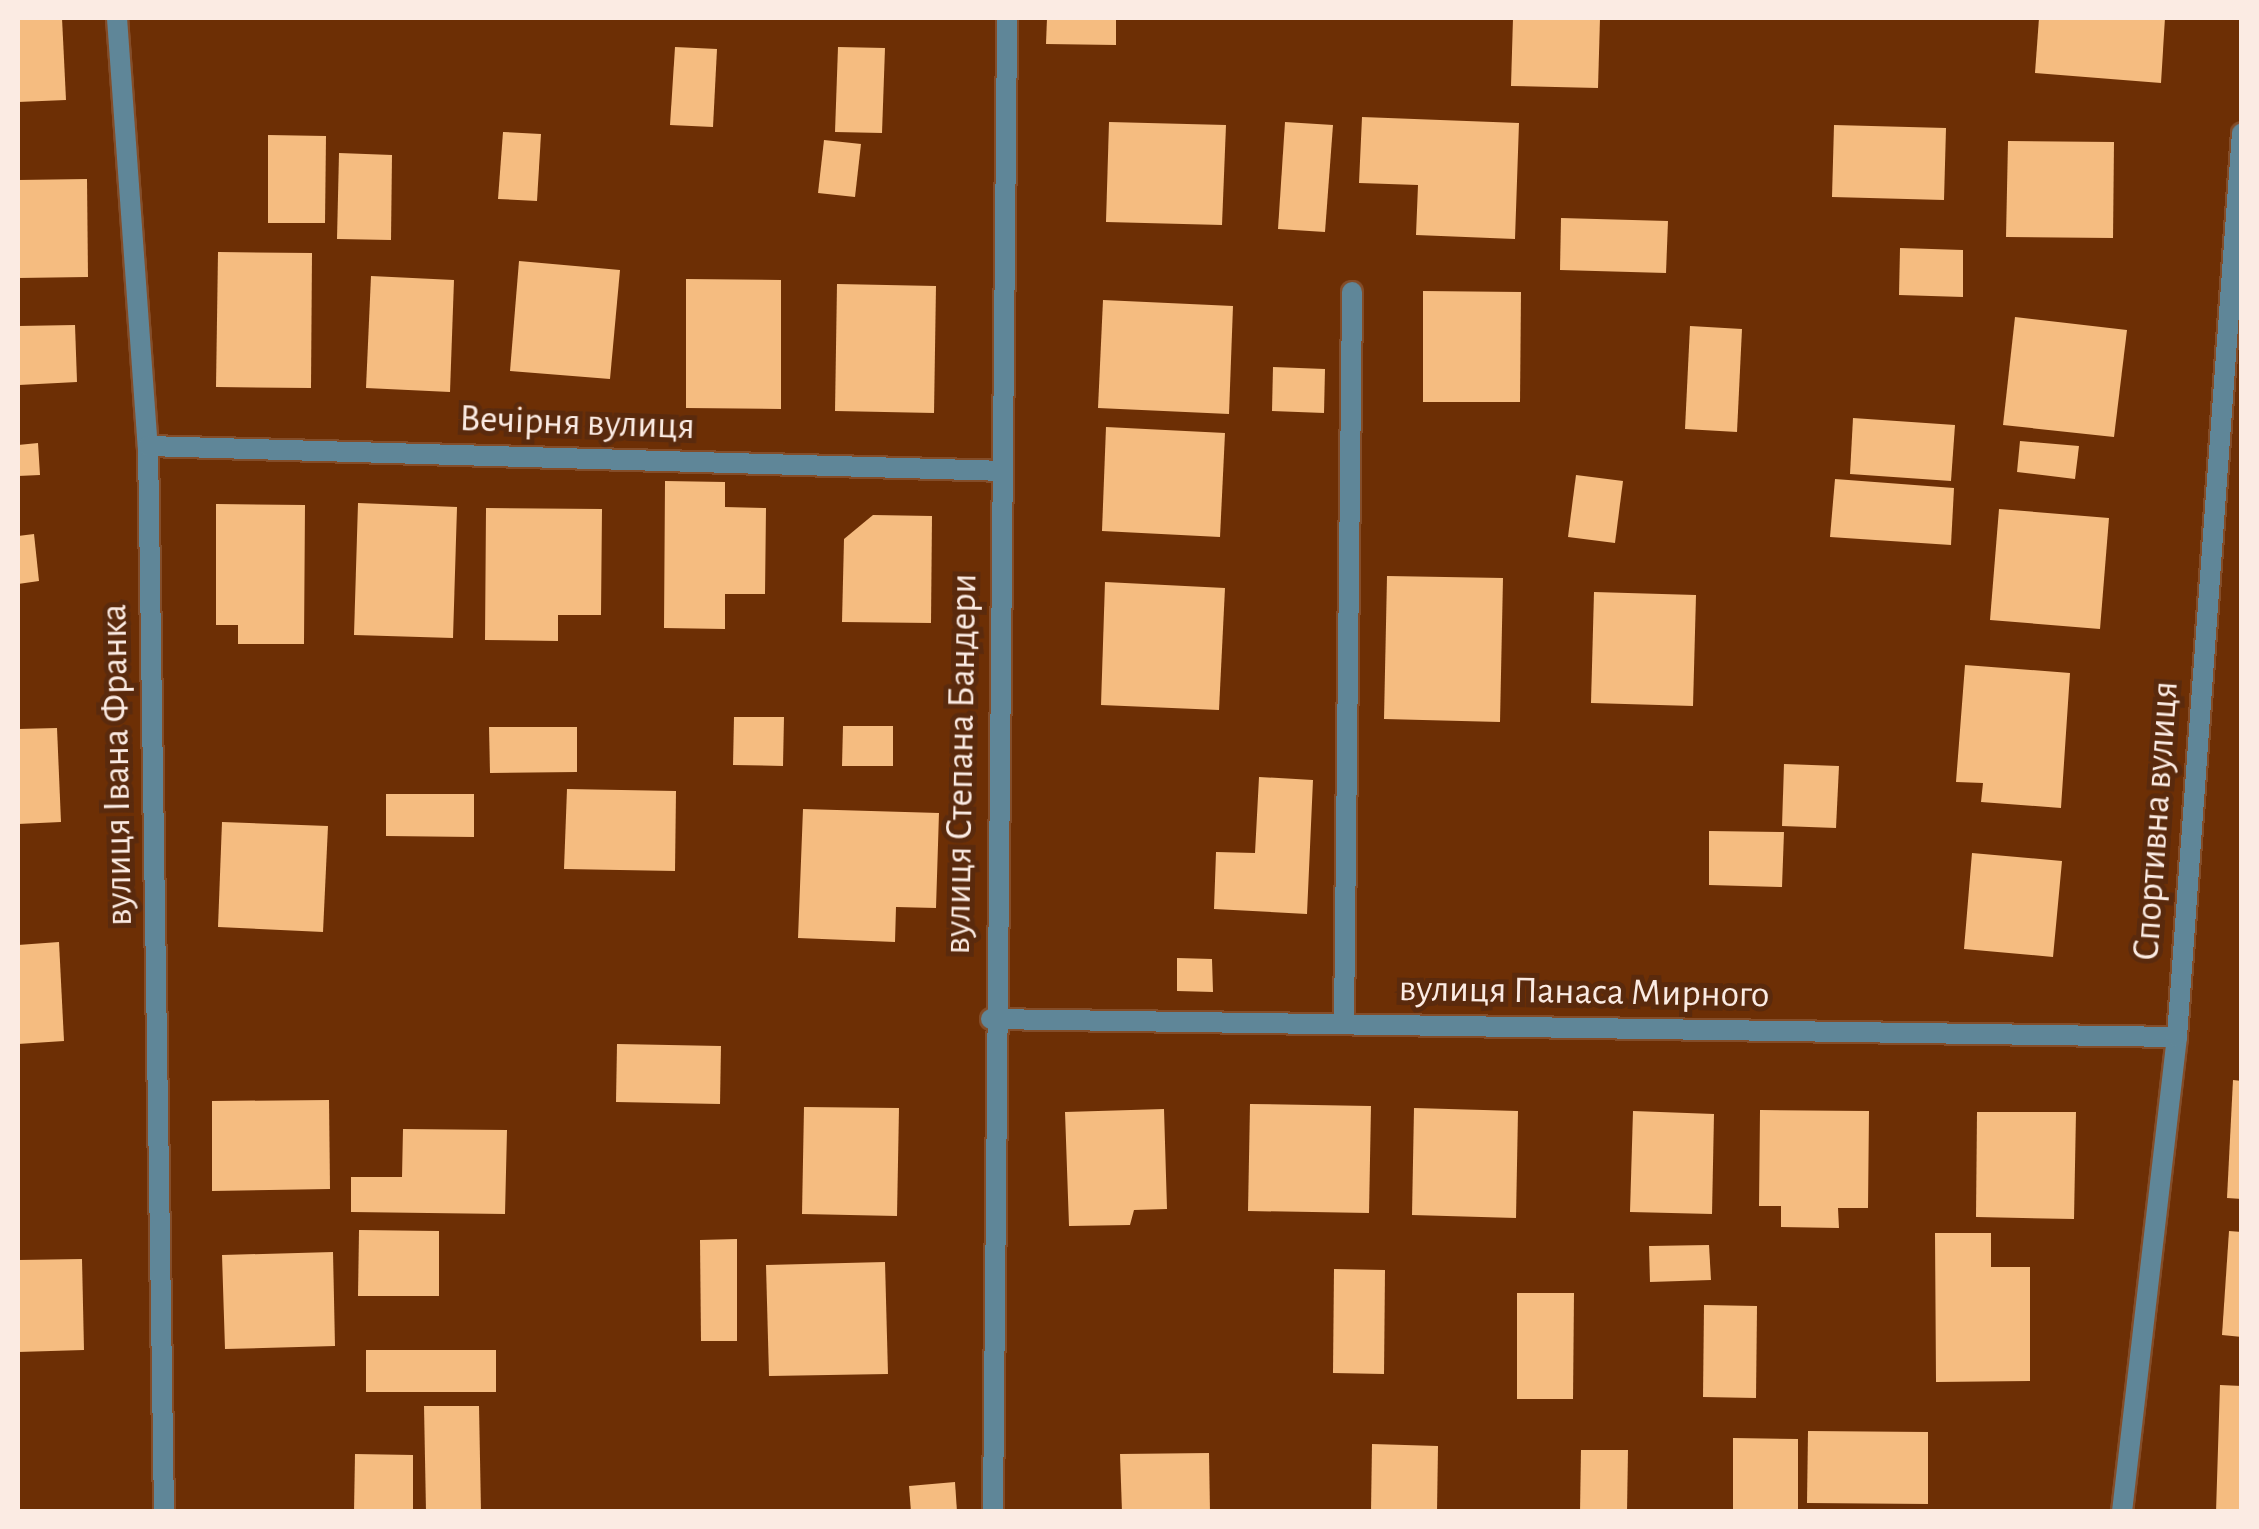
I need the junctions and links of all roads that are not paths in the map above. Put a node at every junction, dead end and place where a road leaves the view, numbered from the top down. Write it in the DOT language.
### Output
graph roads {
  1 [pos="118,18"];
  2 [pos="1007,18"];
  3 [pos="2242,133"];
  4 [pos="1352,292"];
  5 [pos="148,446"];
  6 [pos="1003,471"];
  7 [pos="991,1019"];
  8 [pos="1344,1024"];
  9 [pos="2177,1038"];
  10 [pos="164,1512"];
  11 [pos="993,1512"];
  12 [pos="2122,1512"];
  1 -- 5 [label="street, вулиця Івана Франка"];
  2 -- 6 [label="street, вулиця Степана Бандери"];
  3 -- 9 [label="street, Спортивна вулиця"];
  4 -- 8 [label="street"];
  5 -- 6 [label="street, Вечірня вулиця"];
  5 -- 10 [label="street, вулиця Івана Франка"];
  6 -- 7 [label="street, вулиця Степана Бандери"];
  7 -- 8 [label="street, вулиця Панаса Мирного"];
  7 -- 11 [label="street, вулиця Степана Бандери"];
  8 -- 9 [label="street, вулиця Панаса Мирного"];
  9 -- 12 [label="street, Спортивна вулиця"];
}
